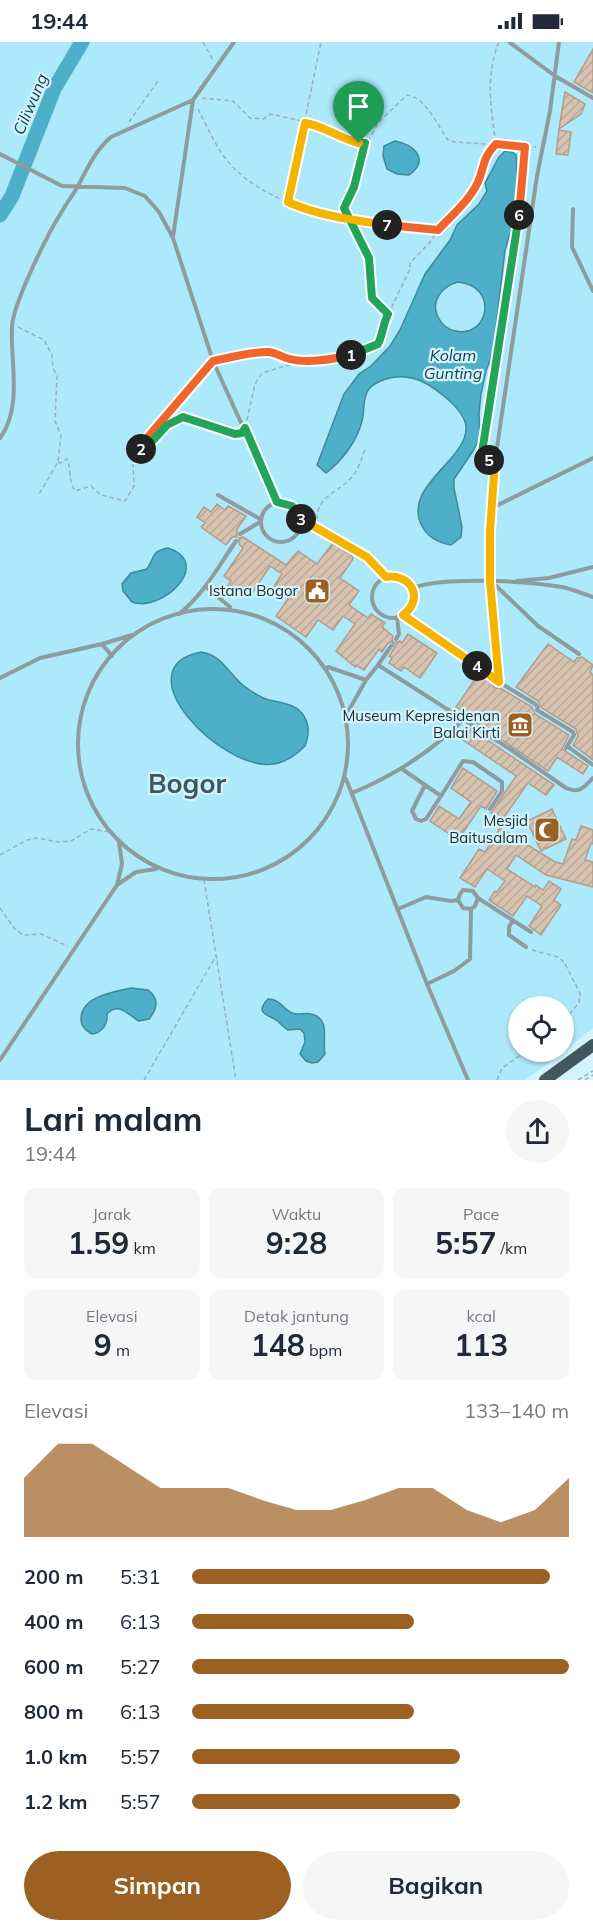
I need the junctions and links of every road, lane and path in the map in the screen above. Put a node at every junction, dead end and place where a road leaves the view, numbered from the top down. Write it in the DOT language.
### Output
graph roads {
  1 [pos="203,42"];
  2 [pos="234,42"];
  3 [pos="321,42"];
  4 [pos="499,42"];
  5 [pos="509,42"];
  6 [pos="559,42"];
  7 [pos="216,66"];
  8 [pos="555,76"];
  9 [pos="158,81"];
  10 [pos="593,98"];
  11 [pos="193,100"];
  12 [pos="305,123"];
  13 [pos="121,133"];
  14 [pos="365,143"];
  15 [pos="496,144"];
  16 [pos="525,147"];
  17 [pos="543,147"];
  18 [pos="2,154"];
  19 [pos="78,187"];
  20 [pos="288,202"];
  21 [pos="573,209"];
  22 [pos="350,220"];
  23 [pos="438,230"];
  24 [pos="173,238"];
  25 [pos="593,291"];
  26 [pos="388,314"];
  27 [pos="12,324"];
  28 [pos="303,360"];
  29 [pos="213,361"];
  30 [pos="245,428"];
  31 [pos="160,432"];
  32 [pos="0,438"];
  33 [pos="365,449"];
  34 [pos="137,458"];
  35 [pos="593,458"];
  36 [pos="495,461"];
  37 [pos="58,462"];
  38 [pos="39,494"];
  39 [pos="218,495"];
  40 [pos="277,502"];
  41 [pos="492,508"];
  42 [pos="301,519"];
  43 [pos="260,520"];
  44 [pos="318,527"];
  45 [pos="240,534"];
  46 [pos="236,541"];
  47 [pos="593,567"];
  48 [pos="386,577"];
  49 [pos="491,581"];
  50 [pos="507,582"];
  51 [pos="206,587"];
  52 [pos="412,588"];
  53 [pos="593,597"];
  54 [pos="230,607"];
  55 [pos="403,615"];
  56 [pos="177,616"];
  57 [pos="397,617"];
  58 [pos="133,635"];
  59 [pos="396,639"];
  60 [pos="102,644"];
  61 [pos="392,646"];
  62 [pos="579,654"];
  63 [pos="111,658"];
  64 [pos="378,665"];
  65 [pos="328,667"];
  66 [pos="0,678"];
  67 [pos="366,680"];
  68 [pos="498,683"];
  69 [pos="468,715"];
  70 [pos="345,717"];
  71 [pos="463,719"];
  72 [pos="593,765"];
  73 [pos="402,770"];
  74 [pos="346,778"];
  75 [pos="593,778"];
  76 [pos="425,785"];
  77 [pos="352,793"];
  78 [pos="441,796"];
  79 [pos="490,809"];
  80 [pos="110,832"];
  81 [pos="119,842"];
  82 [pos="0,855"];
  83 [pos="159,868"];
  84 [pos="204,880"];
  85 [pos="117,885"];
  86 [pos="478,898"];
  87 [pos="458,900"];
  88 [pos="0,908"];
  89 [pos="398,909"];
  90 [pos="471,909"];
  91 [pos="513,920"];
  92 [pos="531,932"];
  93 [pos="526,947"];
  94 [pos="74,949"];
  95 [pos="216,956"];
  96 [pos="427,984"];
  97 [pos="574,1009"];
  98 [pos="593,1045"];
  99 [pos="593,1053"];
  100 [pos="579,1057"];
  101 [pos="0,1060"];
  102 [pos="511,1062"];
  103 [pos="593,1071"];
  104 [pos="593,1075"];
  105 [pos="144,1080"];
  106 [pos="236,1080"];
  107 [pos="468,1080"];
  108 [pos="497,1080"];
  109 [pos="545,1080"];
  110 [pos="578,1080"];
  111 [pos="585,1080"];
  1 -- 7 [label="path"];
  2 -- 7 [label="lane"];
  3 -- 12 [label="path"];
  4 -- 15 [label="path"];
  5 -- 8 [label="lane"];
  6 -- 8 [label="lane"];
  7 -- 11 [label="lane"];
  8 -- 10 [label="lane"];
  8 -- 17 [label="lane"];
  9 -- 13 [label="path"];
  11 -- 12 [label="path"];
  11 -- 13 [label="lane"];
  11 -- 20 [label="path"];
  11 -- 24 [label="lane"];
  12 -- 14 [label="path"];
  12 -- 20 [label="path"];
  13 -- 19 [label="lane"];
  14 -- 15 [label="path"];
  14 -- 22 [label="path"];
  15 -- 16 [label="path"];
  15 -- 23 [label="path"];
  16 -- 17 [label="path"];
  16 -- 36 [label="path"];
  17 -- 36 [label="lane"];
  18 -- 19 [label="lane"];
  19 -- 24 [label="lane"];
  19 -- 27 [label="lane"];
  20 -- 22 [label="path"];
  21 -- 25 [label="lane"];
  22 -- 23 [label="path"];
  22 -- 26 [label="path"];
  23 -- 26 [label="path"];
  24 -- 29 [label="lane"];
  26 -- 28 [label="path"];
  27 -- 32 [label="lane"];
  27 -- 37 [label="path"];
  28 -- 29 [label="path"];
  28 -- 30 [label="path"];
  29 -- 30 [label="lane"];
  29 -- 34 [label="lane"];
  30 -- 31 [label="path"];
  30 -- 40 [label="lane"];
  33 -- 44 [label="path"];
  34 -- 37 [label="path"];
  35 -- 41 [label="lane"];
  36 -- 41 [label="lane"];
  37 -- 38 [label="path"];
  39 -- 43 [label="lane"];
  40 -- 42 [label="lane"];
  40 -- 43 [label="lane"];
  41 -- 49 [label="lane"];
  42 -- 43 [label="lane"];
  42 -- 44 [label="lane"];
  43 -- 45 [label="lane"];
  44 -- 48 [label="lane"];
  46 -- 51 [label="lane"];
  47 -- 50 [label="lane"];
  48 -- 52 [label="lane"];
  48 -- 57 [label="lane"];
  49 -- 50 [label="lane"];
  49 -- 52 [label="lane"];
  49 -- 62 [label="lane"];
  49 -- 68 [label="lane"];
  50 -- 53 [label="lane"];
  51 -- 54 [label="lane"];
  51 -- 56 [label="lane"];
  52 -- 55 [label="lane"];
  54 -- 56 [label="lane"];
  54 -- 65 [label="lane"];
  55 -- 57 [label="lane"];
  55 -- 68 [label="lane"];
  56 -- 58 [label="lane"];
  57 -- 59 [label="lane"];
  58 -- 60 [label="lane"];
  58 -- 63 [label="lane"];
  60 -- 63 [label="lane"];
  60 -- 66 [label="lane"];
  61 -- 64 [label="lane"];
  63 -- 80 [label="lane"];
  64 -- 67 [label="lane"];
  64 -- 71 [label="lane"];
  65 -- 67 [label="lane"];
  65 -- 70 [label="lane"];
  67 -- 70 [label="lane"];
  68 -- 72 [label="lane"];
  69 -- 71 [label="lane"];
  70 -- 74 [label="lane"];
  71 -- 73 [label="lane"];
  71 -- 75 [label="lane"];
  73 -- 76 [label="lane"];
  73 -- 77 [label="lane"];
  74 -- 77 [label="lane"];
  74 -- 84 [label="lane"];
  76 -- 78 [label="lane"];
  76 -- 78 [label="lane"];
  77 -- 89 [label="lane"];
  78 -- 79 [label="lane"];
  80 -- 81 [label="lane"];
  80 -- 82 [label="path"];
  81 -- 83 [label="lane"];
  81 -- 85 [label="lane"];
  83 -- 84 [label="lane"];
  83 -- 85 [label="lane"];
  84 -- 95 [label="path"];
  85 -- 94 [label="lane"];
  86 -- 87 [label="lane"];
  86 -- 90 [label="lane"];
  86 -- 91 [label="lane"];
  87 -- 89 [label="lane"];
  87 -- 90 [label="lane"];
  88 -- 94 [label="path"];
  89 -- 96 [label="lane"];
  90 -- 96 [label="lane"];
  91 -- 92 [label="lane"];
  91 -- 93 [label="lane"];
  93 -- 97 [label="path"];
  94 -- 101 [label="lane"];
  95 -- 105 [label="path"];
  95 -- 106 [label="path"];
  96 -- 107 [label="lane"];
  98 -- 100 [label="main road"];
  99 -- 100 [label="main road"];
  100 -- 109 [label="main road"];
  102 -- 108 [label="path"];
  103 -- 110 [label="path"];
  104 -- 111 [label="path"];
}
